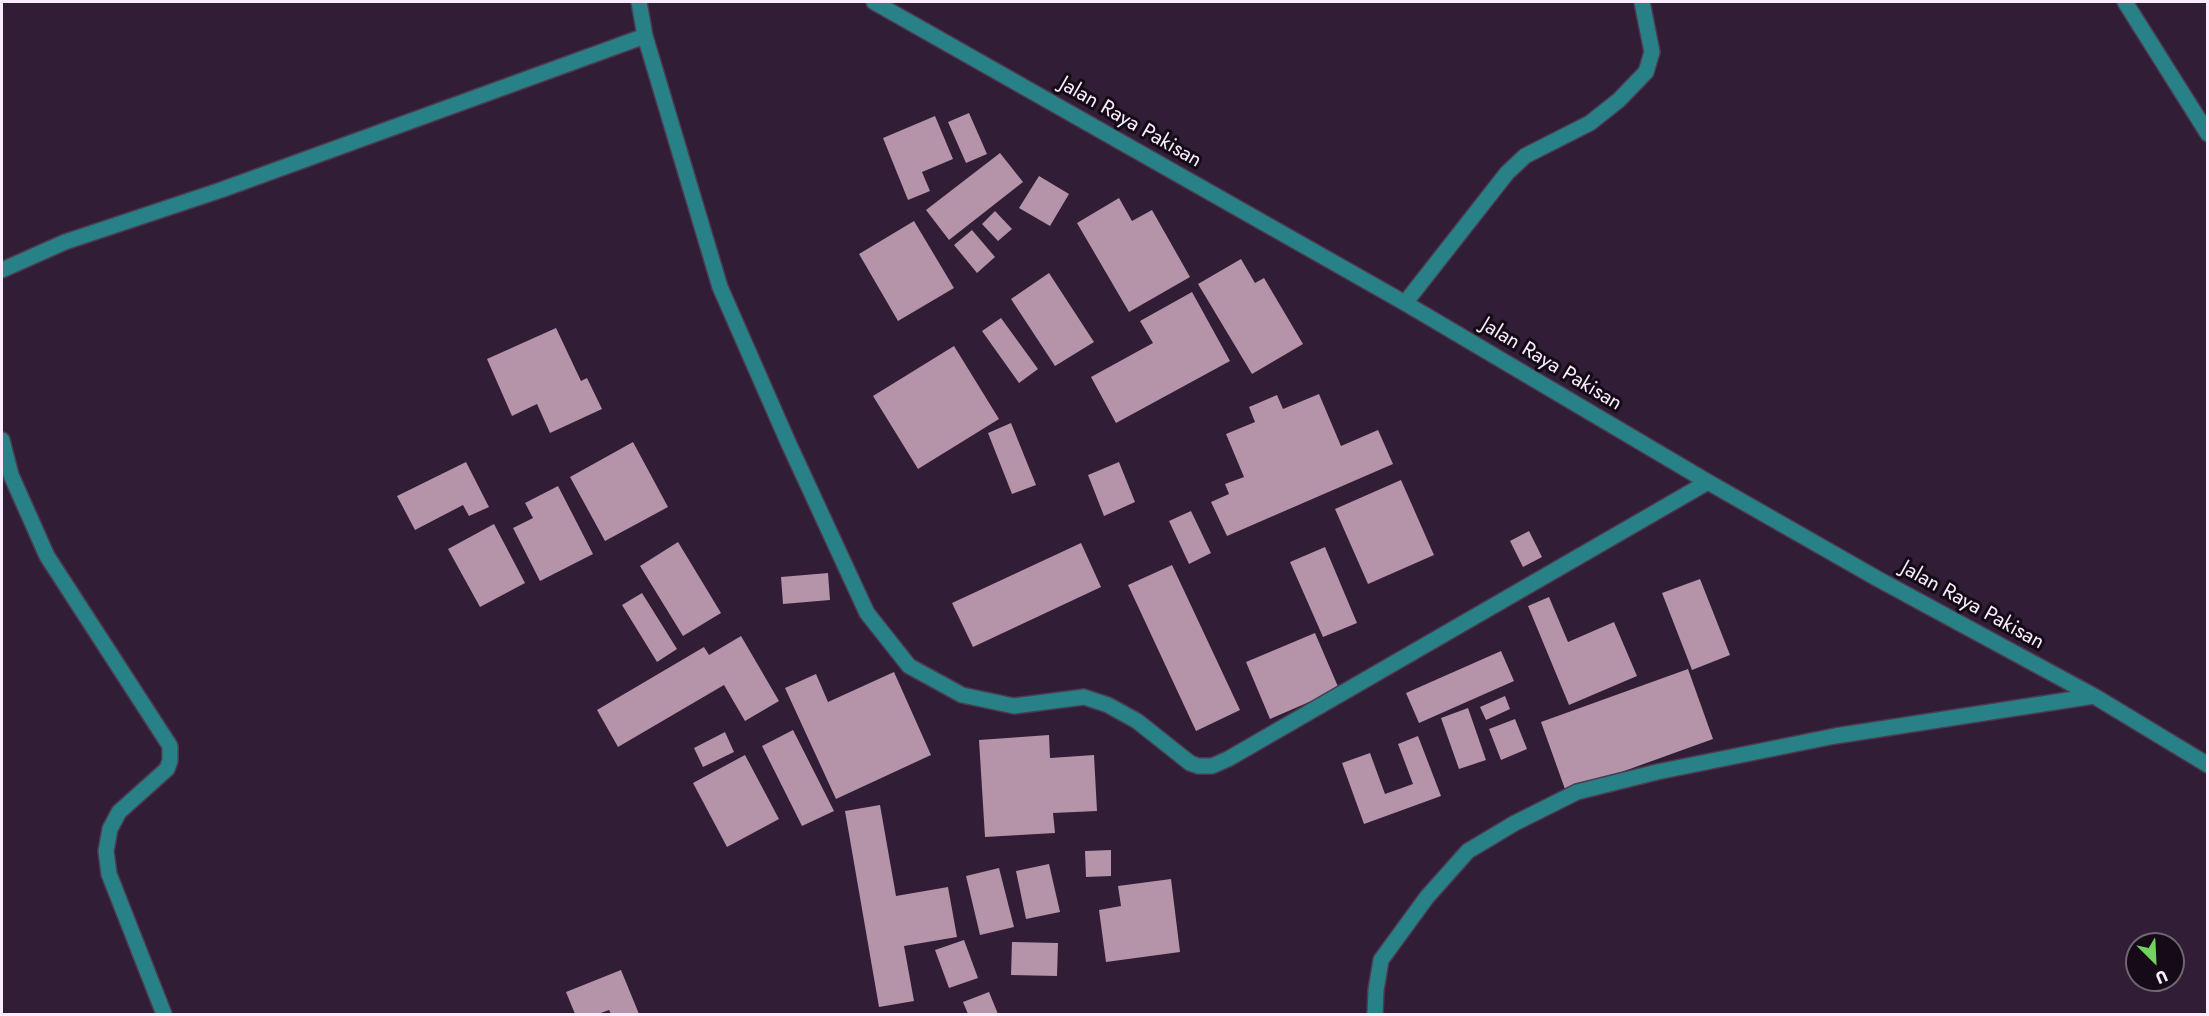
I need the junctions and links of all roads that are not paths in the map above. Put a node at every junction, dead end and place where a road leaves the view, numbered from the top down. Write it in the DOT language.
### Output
graph roads {
  1 [pos="639,2"];
  2 [pos="874,2"];
  3 [pos="1642,2"];
  4 [pos="2125,2"];
  5 [pos="645,36"];
  6 [pos="2208,134"];
  7 [pos="2,270"];
  8 [pos="1405,303"];
  9 [pos="2,440"];
  10 [pos="1708,482"];
  11 [pos="2094,696"];
  12 [pos="2208,765"];
  13 [pos="164,1014"];
  14 [pos="1375,1014"];
  1 -- 5 [label="street"];
  2 -- 8 [label="street, Jalan Raya Pakisan"];
  3 -- 8 [label="street"];
  4 -- 6 [label="street"];
  5 -- 7 [label="street"];
  5 -- 10 [label="street"];
  8 -- 10 [label="street, Jalan Raya Pakisan"];
  9 -- 13 [label="street"];
  10 -- 11 [label="street, Jalan Raya Pakisan"];
  11 -- 12 [label="street, Jalan Raya Pakisan"];
  11 -- 14 [label="street"];
}
